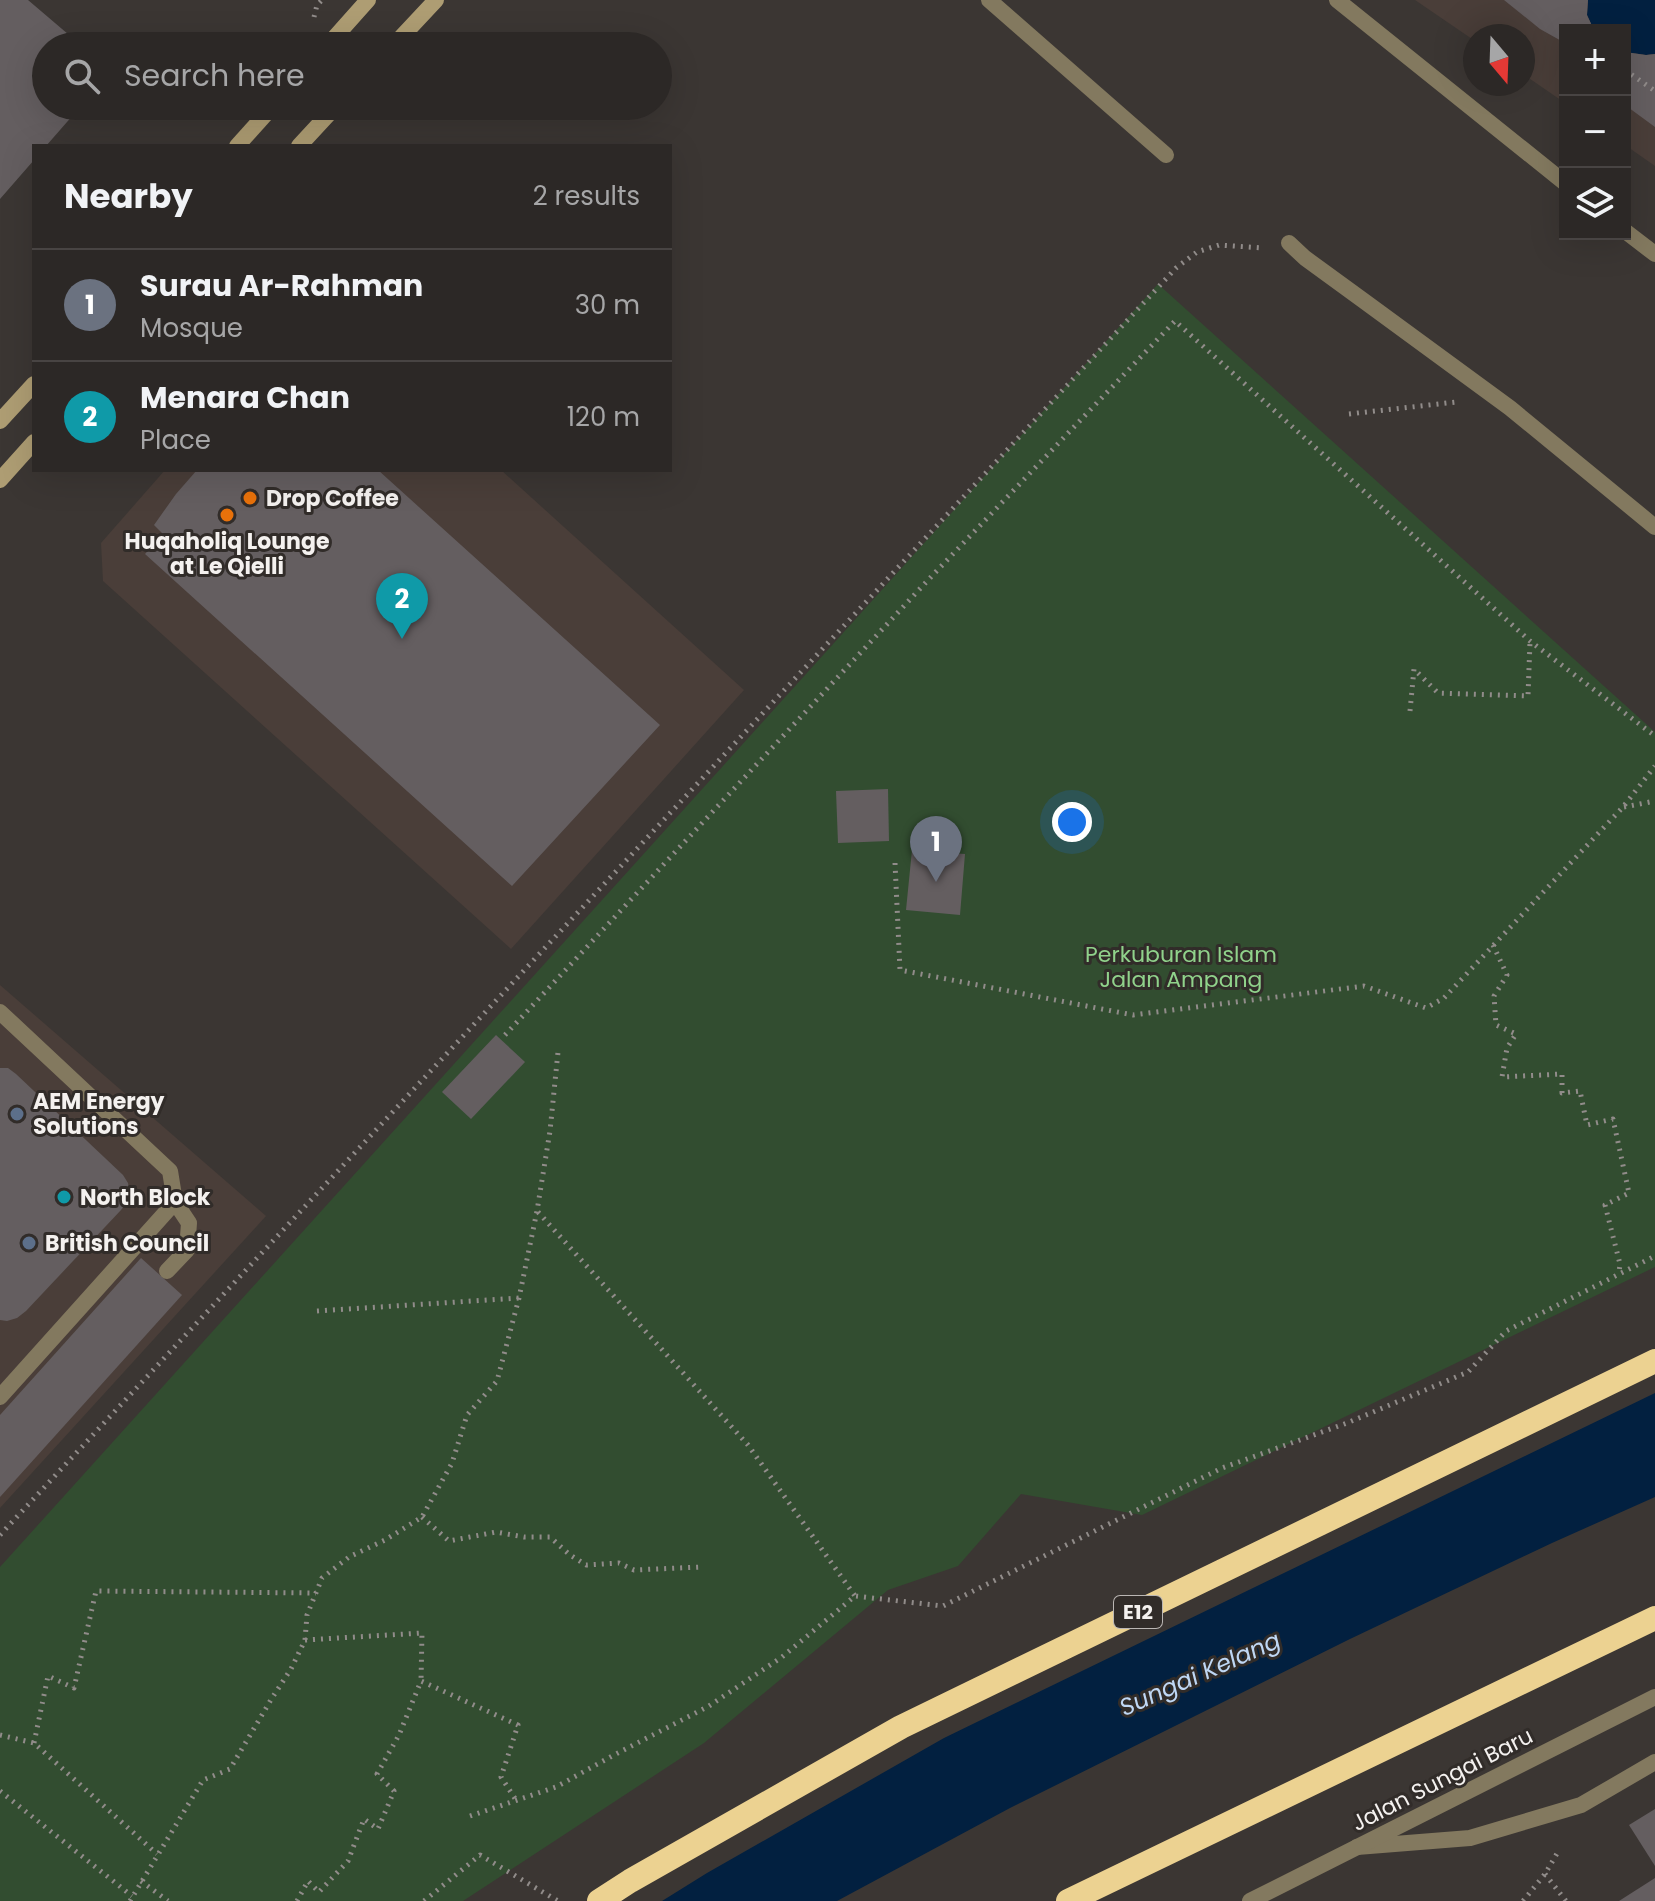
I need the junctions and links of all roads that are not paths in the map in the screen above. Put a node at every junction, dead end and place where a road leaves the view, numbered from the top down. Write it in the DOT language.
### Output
graph roads {
  1 [pos="368,0"];
  2 [pos="436,0"];
  3 [pos="989,0"];
  4 [pos="1337,0"];
  5 [pos="339,32"];
  6 [pos="406,32"];
  7 [pos="260,120"];
  8 [pos="323,120"];
  9 [pos="239,144"];
  10 [pos="301,144"];
  11 [pos="1166,155"];
  12 [pos="1559,178"];
  13 [pos="1631,236"];
  14 [pos="1289,243"];
  15 [pos="1655,254"];
  16 [pos="32,386"];
  17 [pos="0,421"];
  18 [pos="32,444"];
  19 [pos="0,480"];
  20 [pos="1655,527"];
  21 [pos="0,1012"];
  22 [pos="175,1202"];
  23 [pos="167,1271"];
  24 [pos="1655,1361"];
  25 [pos="0,1397"];
  26 [pos="1655,1618"];
  27 [pos="1655,1697"];
  28 [pos="1655,1762"];
  29 [pos="1356,1847"];
  30 [pos="630,1881"];
  31 [pos="581,1901"];
  32 [pos="599,1901"];
  33 [pos="1068,1901"];
  34 [pos="1250,1901"];
  1 -- 5 [label="main road"];
  2 -- 6 [label="main road"];
  3 -- 11 [label="street"];
  4 -- 12 [label="street"];
  7 -- 9 [label="main road"];
  8 -- 10 [label="main road"];
  13 -- 15 [label="street"];
  14 -- 20 [label="street"];
  16 -- 17 [label="main road"];
  18 -- 19 [label="main road"];
  21 -- 22 [label="street"];
  22 -- 23 [label="street"];
  22 -- 25 [label="street"];
  24 -- 30 [label="highway, E12"];
  26 -- 33 [label="highway"];
  27 -- 29 [label="street, Jalan Sungai Baru"];
  28 -- 29 [label="street"];
  29 -- 34 [label="street, Jalan Sungai Baru"];
  30 -- 31 [label="highway"];
  30 -- 32 [label="highway, E12"];
}
